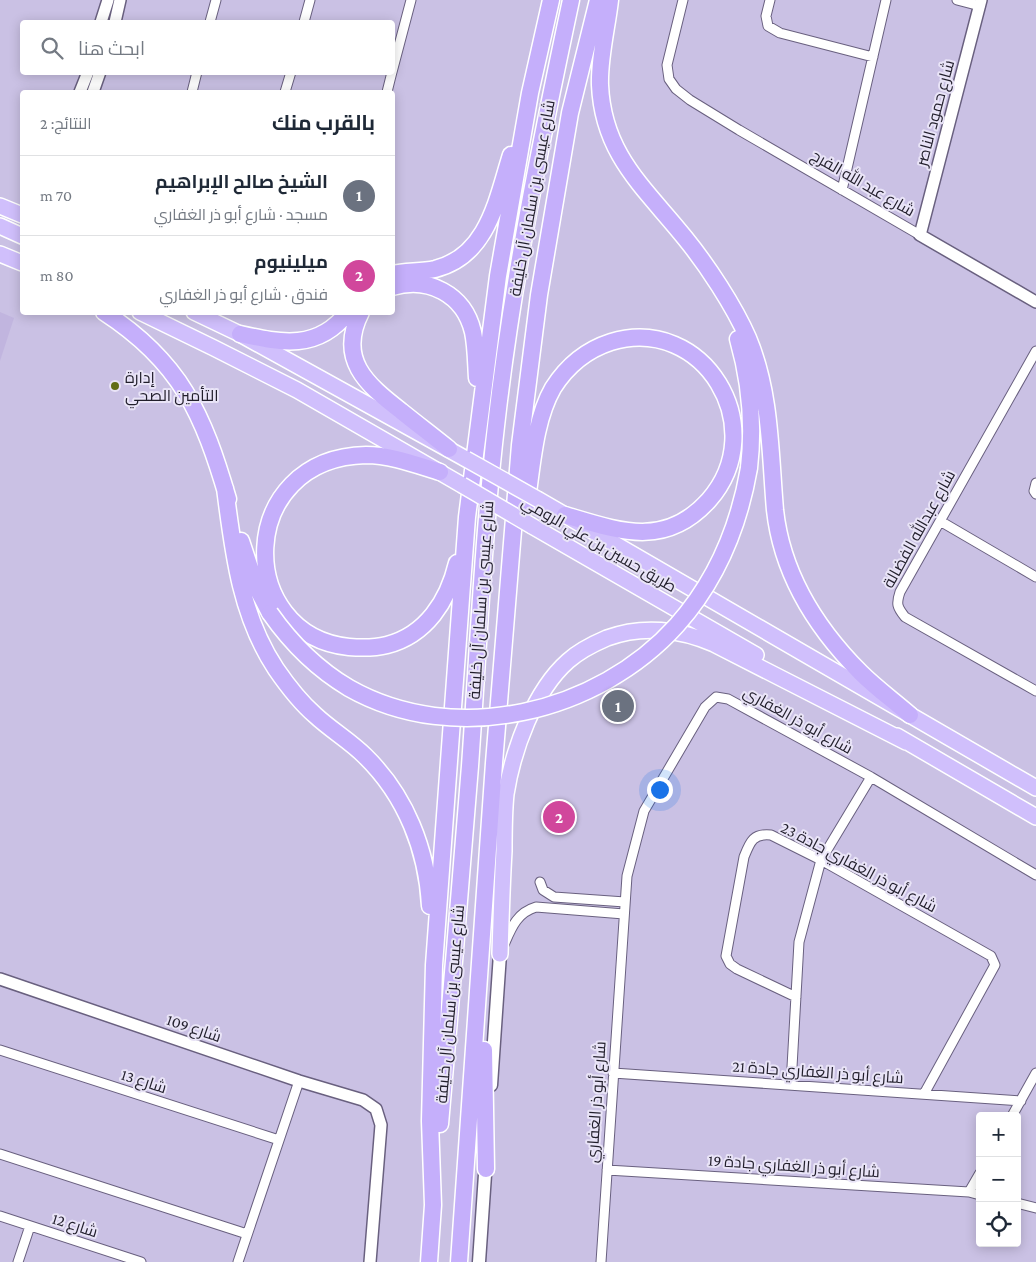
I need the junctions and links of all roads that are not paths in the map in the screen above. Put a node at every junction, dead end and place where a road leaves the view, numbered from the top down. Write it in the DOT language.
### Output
graph roads {
  1 [pos="108,0"];
  2 [pos="120,0"];
  3 [pos="216,0"];
  4 [pos="310,0"];
  5 [pos="411,0"];
  6 [pos="551,0"];
  7 [pos="571,0"];
  8 [pos="598,0"];
  9 [pos="610,0"];
  10 [pos="683,0"];
  11 [pos="770,0"];
  12 [pos="886,0"];
  13 [pos="957,0"];
  14 [pos="980,3"];
  15 [pos="103,20"];
  16 [pos="115,20"];
  17 [pos="211,20"];
  18 [pos="305,20"];
  19 [pos="873,57"];
  20 [pos="395,61"];
  21 [pos="87,75"];
  22 [pos="99,75"];
  23 [pos="196,75"];
  24 [pos="290,75"];
  25 [pos="391,75"];
  26 [pos="81,90"];
  27 [pos="94,90"];
  28 [pos="192,90"];
  29 [pos="286,90"];
  30 [pos="388,90"];
  31 [pos="530,93"];
  32 [pos="842,190"];
  33 [pos="0,226"];
  34 [pos="20,235"];
  35 [pos="920,235"];
  36 [pos="0,254"];
  37 [pos="20,262"];
  38 [pos="395,274"];
  39 [pos="715,281"];
  40 [pos="395,286"];
  41 [pos="1036,302"];
  42 [pos="108,315"];
  43 [pos="146,315"];
  44 [pos="200,315"];
  45 [pos="345,315"];
  46 [pos="360,315"];
  47 [pos="240,334"];
  48 [pos="1036,351"];
  49 [pos="477,428"];
  50 [pos="449,449"];
  51 [pos="440,472"];
  52 [pos="1036,483"];
  53 [pos="225,488"];
  54 [pos="1036,494"];
  55 [pos="565,515"];
  56 [pos="467,517"];
  57 [pos="940,522"];
  58 [pos="1036,577"];
  59 [pos="506,622"];
  60 [pos="1036,690"];
  61 [pos="910,715"];
  62 [pos="906,742"];
  63 [pos="871,777"];
  64 [pos="1036,788"];
  65 [pos="1036,817"];
  66 [pos="821,860"];
  67 [pos="1036,875"];
  68 [pos="625,902"];
  69 [pos="554,907"];
  70 [pos="624,914"];
  71 [pos="483,931"];
  72 [pos="500,954"];
  73 [pos="434,965"];
  74 [pos="0,979"];
  75 [pos="796,997"];
  76 [pos="0,1050"];
  77 [pos="613,1073"];
  78 [pos="1036,1073"];
  79 [pos="298,1081"];
  80 [pos="791,1085"];
  81 [pos="924,1094"];
  82 [pos="1020,1100"];
  83 [pos="1014,1112"];
  84 [pos="279,1140"];
  85 [pos="0,1154"];
  86 [pos="486,1169"];
  87 [pos="607,1170"];
  88 [pos="976,1180"];
  89 [pos="969,1192"];
  90 [pos="976,1193"];
  91 [pos="1021,1204"];
  92 [pos="433,1205"];
  93 [pos="1036,1208"];
  94 [pos="0,1216"];
  95 [pos="30,1226"];
  96 [pos="247,1234"];
  97 [pos="124,1259"];
  98 [pos="18,1262"];
  99 [pos="140,1262"];
  100 [pos="238,1262"];
  101 [pos="370,1262"];
  102 [pos="429,1262"];
  103 [pos="459,1262"];
  104 [pos="479,1262"];
  105 [pos="601,1262"];
  1 -- 15 [label="street"];
  2 -- 16 [label="street"];
  3 -- 17 [label="street"];
  4 -- 18 [label="street"];
  5 -- 20 [label="street"];
  6 -- 31 [label="highway"];
  7 -- 92 [label="highway, شارع عيسى بن سلمان آل خليفة"];
  8 -- 59 [label="highway, شارع عيسى بن سلمان آل خليفة"];
  9 -- 39 [label="highway"];
  10 -- 32 [label="street, شارع عبد الله الفرج"];
  11 -- 19 [label="street"];
  12 -- 19 [label="street"];
  13 -- 14 [label="street"];
  14 -- 35 [label="street, شارع حمود الناصر"];
  19 -- 32 [label="street"];
  21 -- 26 [label="street"];
  22 -- 27 [label="street"];
  23 -- 28 [label="street"];
  24 -- 29 [label="street"];
  25 -- 30 [label="street"];
  31 -- 38 [label="highway"];
  31 -- 49 [label="highway"];
  32 -- 35 [label="street, شارع عبد الله الفرج"];
  33 -- 34 [label="highway"];
  35 -- 41 [label="street, شارع عبد الله الفرج"];
  36 -- 37 [label="highway"];
  39 -- 53 [label="highway, bridge"];
  39 -- 61 [label="highway"];
  40 -- 49 [label="highway"];
  42 -- 53 [label="highway"];
  43 -- 51 [label="highway, طريق حسين بن علي الرومي"];
  44 -- 47 [label="highway, طريق حسين بن علي الرومي"];
  45 -- 47 [label="highway"];
  46 -- 50 [label="highway"];
  47 -- 50 [label="highway, طريق حسين بن علي الرومي"];
  48 -- 57 [label="street, شارع عبدالله الفضالة"];
  49 -- 56 [label="highway"];
  50 -- 55 [label="highway, طريق حسين بن علي الرومي, bridge"];
  51 -- 56 [label="highway"];
  51 -- 62 [label="highway, طريق حسين بن علي الرومي, bridge"];
  52 -- 54 [label="street"];
  53 -- 73 [label="highway"];
  55 -- 59 [label="highway"];
  55 -- 61 [label="highway, طريق حسين بن علي الرومي"];
  56 -- 73 [label="highway"];
  57 -- 58 [label="street"];
  57 -- 60 [label="street, شارع عبدالله الفضالة"];
  59 -- 71 [label="highway, شارع عيسى بن سلمان آل خليفة"];
  61 -- 64 [label="highway, طريق حسين بن علي الرومي"];
  62 -- 65 [label="highway, طريق حسين بن علي الرومي"];
  62 -- 72 [label="highway"];
  63 -- 66 [label="street"];
  63 -- 67 [label="street, شارع أبو ذر الغفاري"];
  63 -- 68 [label="street, شارع أبو ذر الغفاري"];
  66 -- 75 [label="street"];
  66 -- 75 [label="street, شارع أبو ذر الغفاري جادة 23"];
  66 -- 81 [label="street, شارع أبو ذر الغفاري جادة 23"];
  68 -- 69 [label="street"];
  68 -- 70 [label="street, شارع أبو ذر الغفاري"];
  69 -- 70 [label="street"];
  69 -- 72 [label="street"];
  70 -- 77 [label="street, شارع أبو ذر الغفاري"];
  71 -- 86 [label="highway"];
  71 -- 103 [label="highway"];
  72 -- 86 [label="main road"];
  73 -- 92 [label="highway"];
  74 -- 79 [label="street, شارع 109"];
  75 -- 80 [label="street"];
  76 -- 84 [label="street, شارع 13"];
  77 -- 80 [label="street, شارع أبو ذر الغفاري جادة 21"];
  77 -- 87 [label="street, شارع أبو ذر الغفاري"];
  78 -- 82 [label="street"];
  79 -- 84 [label="street"];
  79 -- 101 [label="street, شارع 109"];
  80 -- 81 [label="street, شارع أبو ذر الغفاري جادة 21"];
  81 -- 82 [label="street, شارع أبو ذر الغفاري جادة 21"];
  82 -- 83 [label="street"];
  84 -- 96 [label="street"];
  85 -- 96 [label="street"];
  86 -- 104 [label="main road"];
  87 -- 89 [label="street, شارع أبو ذر الغفاري جادة 19"];
  87 -- 105 [label="street, شارع أبو ذر الغفاري"];
  88 -- 89 [label="street"];
  89 -- 90 [label="street, شارع أبو ذر الغفاري جادة 19"];
  91 -- 93 [label="street"];
  92 -- 102 [label="highway"];
  94 -- 95 [label="street, شارع 12"];
  95 -- 97 [label="street, شارع 12"];
  95 -- 98 [label="street"];
  96 -- 100 [label="street"];
  97 -- 99 [label="street, شارع 12"];
}
